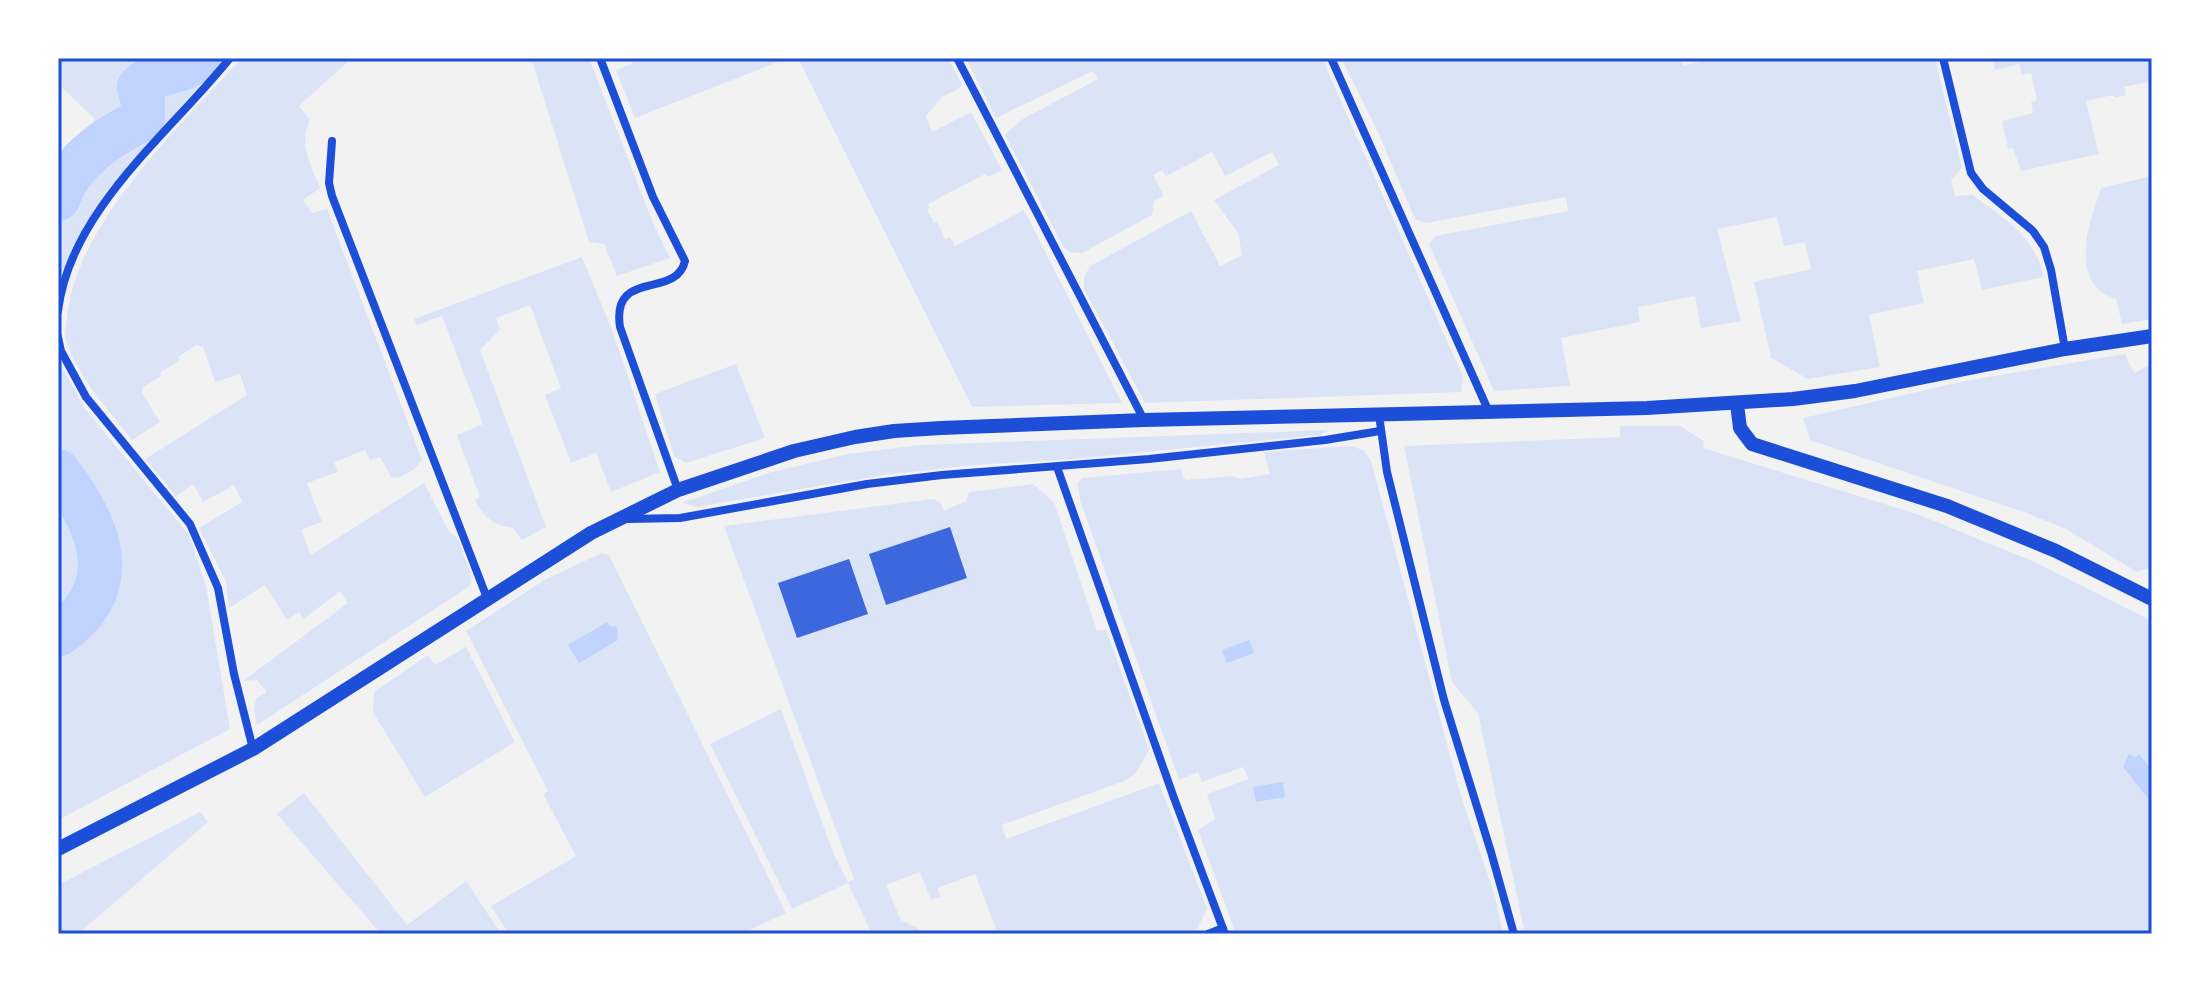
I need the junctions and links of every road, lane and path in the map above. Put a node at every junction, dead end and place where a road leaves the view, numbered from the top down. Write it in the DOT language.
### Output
graph roads {
  1 [pos="230,58"];
  2 [pos="600,58"];
  3 [pos="957,58"];
  4 [pos="1331,58"];
  5 [pos="1943,58"];
  6 [pos="332,141"];
  7 [pos="58,311"];
  8 [pos="2152,336"];
  9 [pos="58,337"];
  10 [pos="2065,349"];
  11 [pos="1737,404"];
  12 [pos="1489,412"];
  13 [pos="1379,415"];
  14 [pos="1144,420"];
  15 [pos="1380,431"];
  16 [pos="1057,467"];
  17 [pos="678,490"];
  18 [pos="618,519"];
  19 [pos="487,598"];
  20 [pos="2152,599"];
  21 [pos="253,749"];
  22 [pos="58,849"];
  23 [pos="1224,931"];
  24 [pos="1208,934"];
  25 [pos="1514,934"];
  1 -- 7 [label="street"];
  2 -- 17 [label="street"];
  3 -- 14 [label="street"];
  4 -- 12 [label="street"];
  5 -- 10 [label="street"];
  6 -- 19 [label="street"];
  8 -- 10 [label="street"];
  9 -- 21 [label="street"];
  10 -- 11 [label="street"];
  11 -- 12 [label="street"];
  11 -- 20 [label="street"];
  12 -- 13 [label="street"];
  13 -- 14 [label="street"];
  13 -- 15 [label="street"];
  14 -- 17 [label="street"];
  15 -- 16 [label="street"];
  15 -- 25 [label="street"];
  16 -- 18 [label="street"];
  16 -- 23 [label="street"];
  17 -- 18 [label="street"];
  18 -- 19 [label="street"];
  19 -- 21 [label="street"];
  21 -- 22 [label="street"];
  23 -- 24 [label="street"];
}
